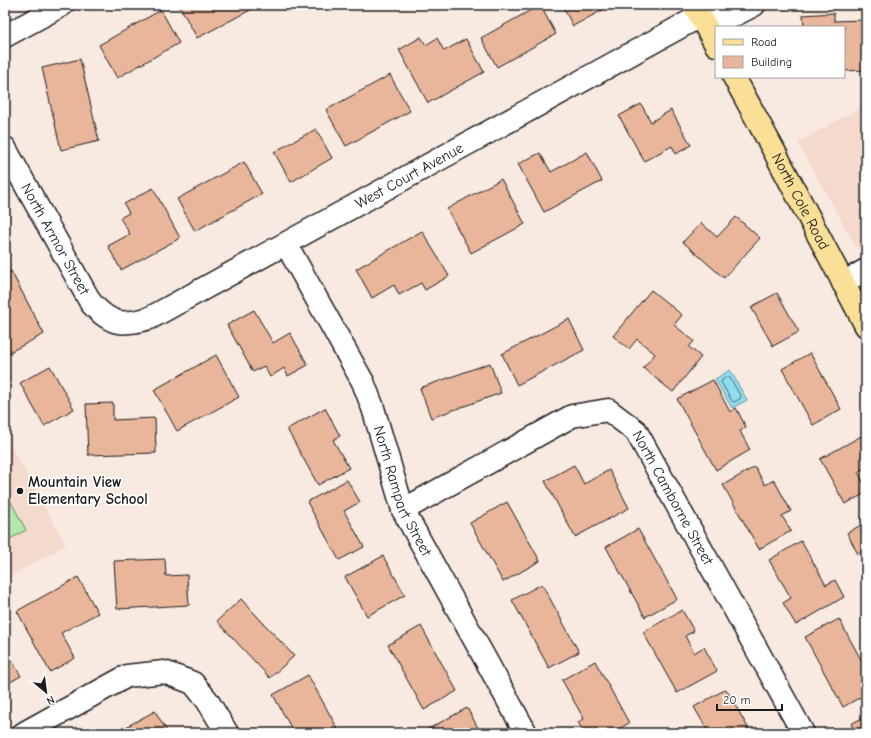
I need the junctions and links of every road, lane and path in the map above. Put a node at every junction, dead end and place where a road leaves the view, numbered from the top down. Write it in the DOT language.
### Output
graph roads {
  1 [pos="62,5"];
  2 [pos="754,5"];
  3 [pos="700,9"];
  4 [pos="5,36"];
  5 [pos="715,43"];
  6 [pos="735,78"];
  7 [pos="5,148"];
  8 [pos="286,244"];
  9 [pos="866,270"];
  10 [pos="843,284"];
  11 [pos="115,322"];
  12 [pos="866,326"];
  13 [pos="402,510"];
  14 [pos="24,733"];
  15 [pos="227,733"];
  16 [pos="526,733"];
  17 [pos="803,733"];
  1 -- 4 [label="street"];
  2 -- 3 [label="street"];
  3 -- 5 [label="main road"];
  3 -- 8 [label="street, West Court Avenue"];
  6 -- 10 [label="main road, North Cole Road"];
  7 -- 11 [label="street, North Armor Street"];
  8 -- 11 [label="street, West Court Avenue"];
  8 -- 13 [label="street, North Rampart Street"];
  9 -- 10 [label="street"];
  10 -- 12 [label="main road, North Cole Road"];
  13 -- 16 [label="street, North Rampart Street"];
  13 -- 17 [label="street, North Camborne Street"];
  14 -- 15 [label="street"];
}
